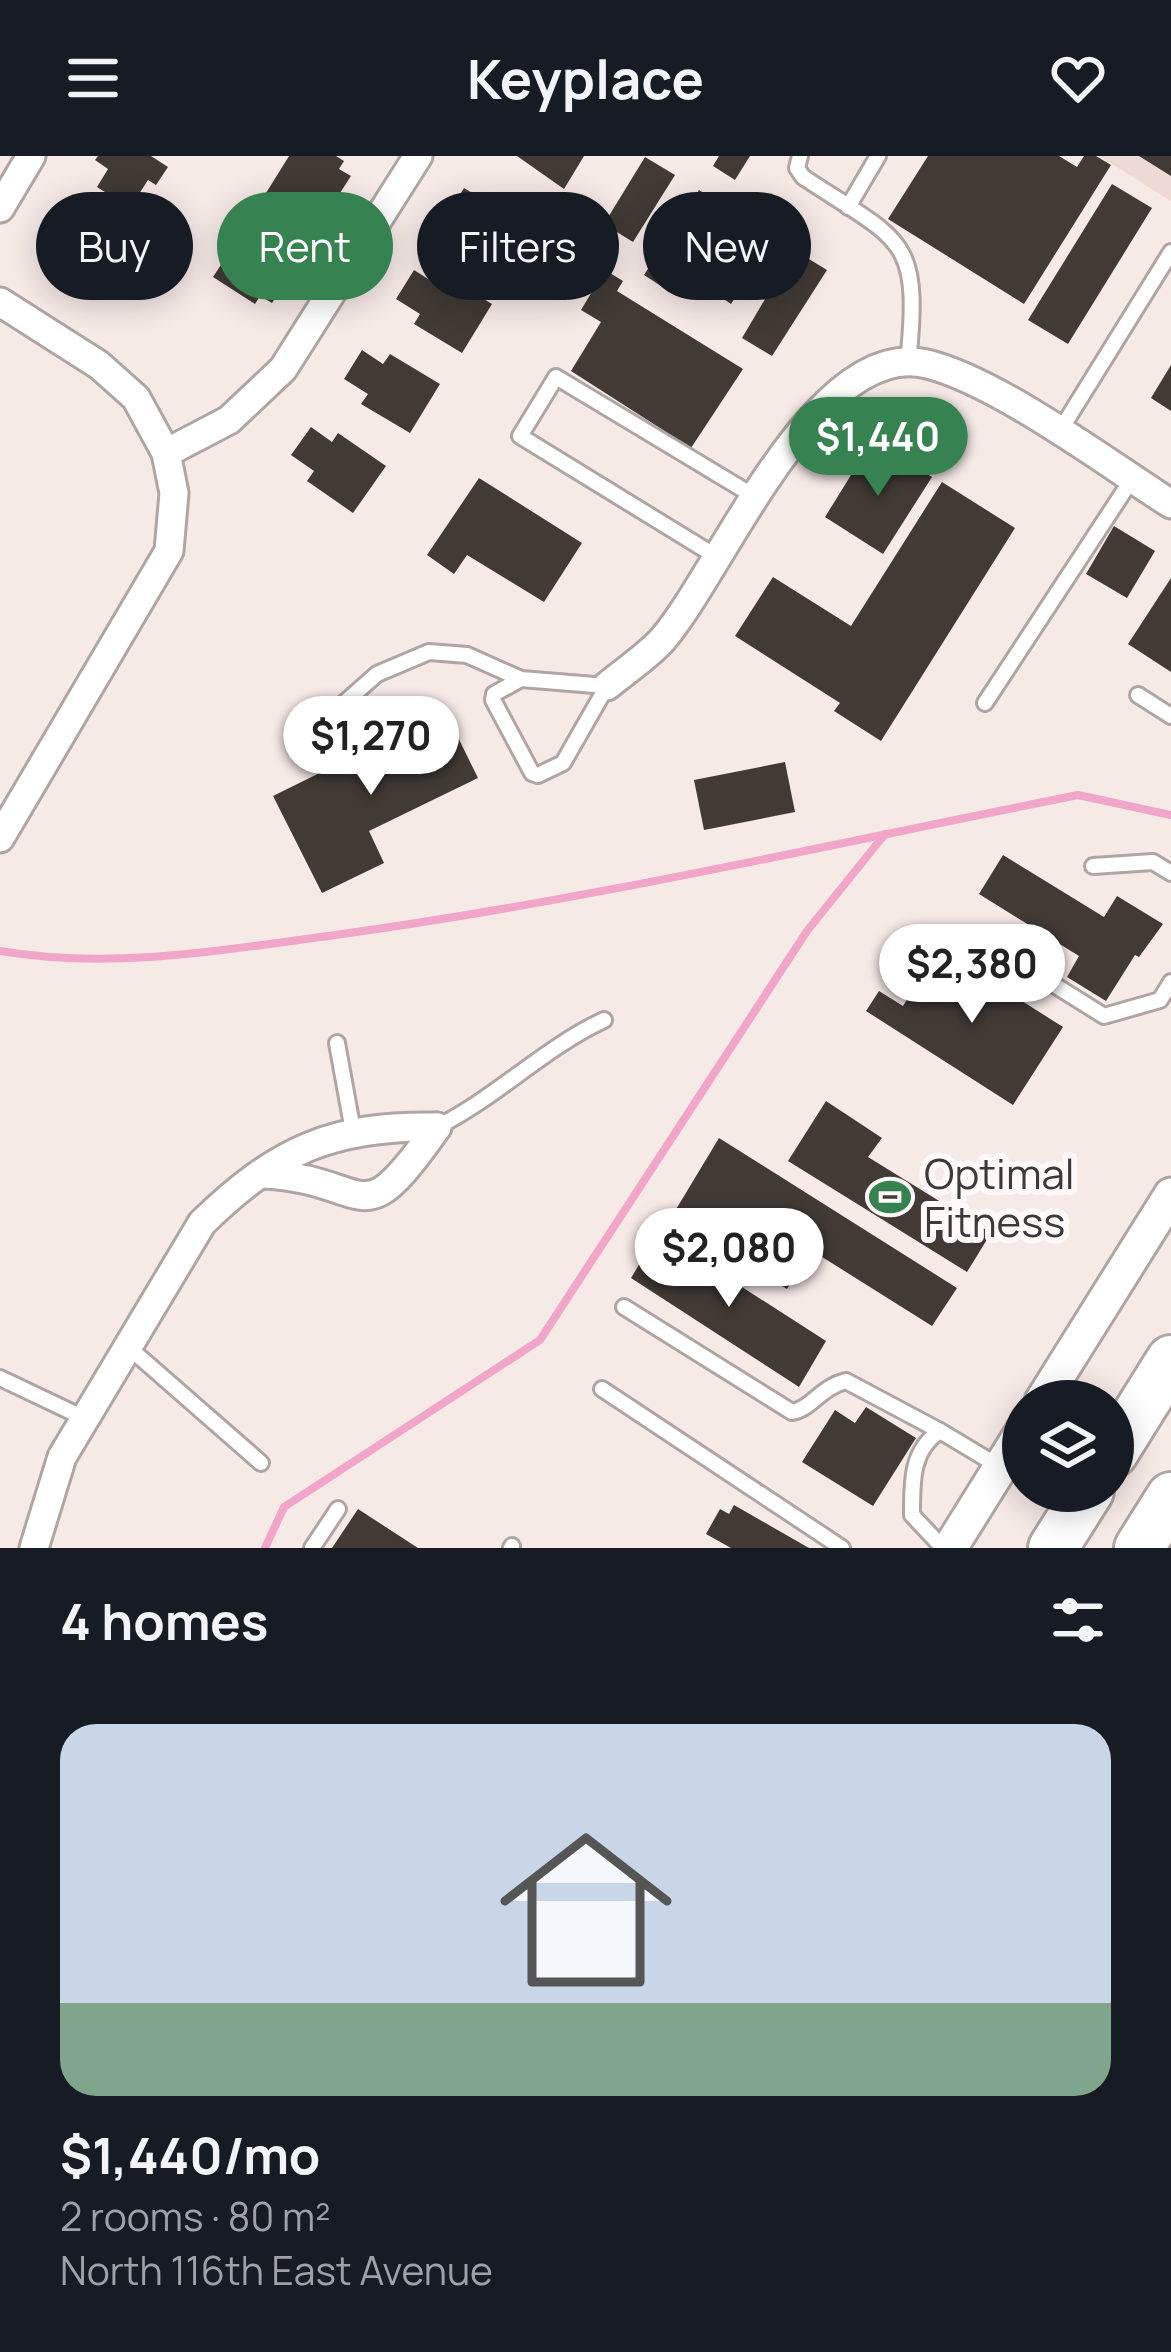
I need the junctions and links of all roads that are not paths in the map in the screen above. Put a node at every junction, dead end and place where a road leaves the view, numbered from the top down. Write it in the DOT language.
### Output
graph roads {
  1 [pos="32,156"];
  2 [pos="418,156"];
  3 [pos="800,156"];
  4 [pos="878,156"];
  5 [pos="848,207"];
  6 [pos="0,208"];
  7 [pos="1171,252"];
  8 [pos="0,302"];
  9 [pos="897,363"];
  10 [pos="1058,434"];
  11 [pos="166,453"];
  12 [pos="1132,479"];
  13 [pos="757,498"];
  14 [pos="1171,504"];
  15 [pos="718,557"];
  16 [pos="521,679"];
  17 [pos="608,686"];
  18 [pos="1138,694"];
  19 [pos="986,703"];
  20 [pos="1171,716"];
  21 [pos="325,720"];
  22 [pos="0,838"];
  23 [pos="1093,866"];
  24 [pos="1171,873"];
  25 [pos="984,941"];
  26 [pos="1171,982"];
  27 [pos="1166,1003"];
  28 [pos="604,1020"];
  29 [pos="337,1043"];
  30 [pos="437,1127"];
  31 [pos="353,1131"];
  32 [pos="264,1174"];
  33 [pos="1171,1195"];
  34 [pos="624,1307"];
  35 [pos="126,1345"];
  36 [pos="1171,1360"];
  37 [pos="0,1378"];
  38 [pos="1055,1380"];
  39 [pos="602,1389"];
  40 [pos="82,1417"];
  41 [pos="1134,1419"];
  42 [pos="940,1431"];
  43 [pos="262,1463"];
  44 [pos="1002,1464"];
  45 [pos="1000,1467"];
  46 [pos="1171,1497"];
  47 [pos="338,1508"];
  48 [pos="1076,1512"];
  49 [pos="34,1548"];
  50 [pos="312,1548"];
  51 [pos="842,1548"];
  52 [pos="946,1548"];
  53 [pos="1054,1548"];
  54 [pos="1139,1548"];
  1 -- 6 [label="street"];
  2 -- 11 [label="street"];
  3 -- 5 [label="lane"];
  4 -- 5 [label="lane"];
  5 -- 9 [label="lane"];
  7 -- 10 [label="lane"];
  8 -- 11 [label="street"];
  9 -- 10 [label="street"];
  9 -- 13 [label="street"];
  10 -- 12 [label="street"];
  11 -- 22 [label="street"];
  12 -- 14 [label="street"];
  12 -- 19 [label="lane"];
  13 -- 15 [label="street"];
  13 -- 15 [label="lane"];
  15 -- 17 [label="street"];
  16 -- 17 [label="lane"];
  16 -- 17 [label="lane"];
  16 -- 21 [label="lane"];
  18 -- 20 [label="lane"];
  23 -- 24 [label="lane"];
  25 -- 27 [label="lane"];
  26 -- 27 [label="lane"];
  28 -- 30 [label="lane"];
  29 -- 31 [label="lane"];
  30 -- 31 [label="street"];
  30 -- 32 [label="street"];
  31 -- 32 [label="street"];
  32 -- 35 [label="street"];
  33 -- 38 [label="street"];
  34 -- 42 [label="lane"];
  35 -- 40 [label="street"];
  35 -- 43 [label="lane"];
  36 -- 41 [label="highway"];
  37 -- 40 [label="lane"];
  39 -- 51 [label="lane"];
  40 -- 49 [label="street"];
  42 -- 45 [label="lane"];
  42 -- 52 [label="lane"];
  44 -- 45 [label="street"];
  45 -- 52 [label="street"];
  46 -- 54 [label="highway"];
  47 -- 50 [label="lane"];
  48 -- 53 [label="highway"];
}
